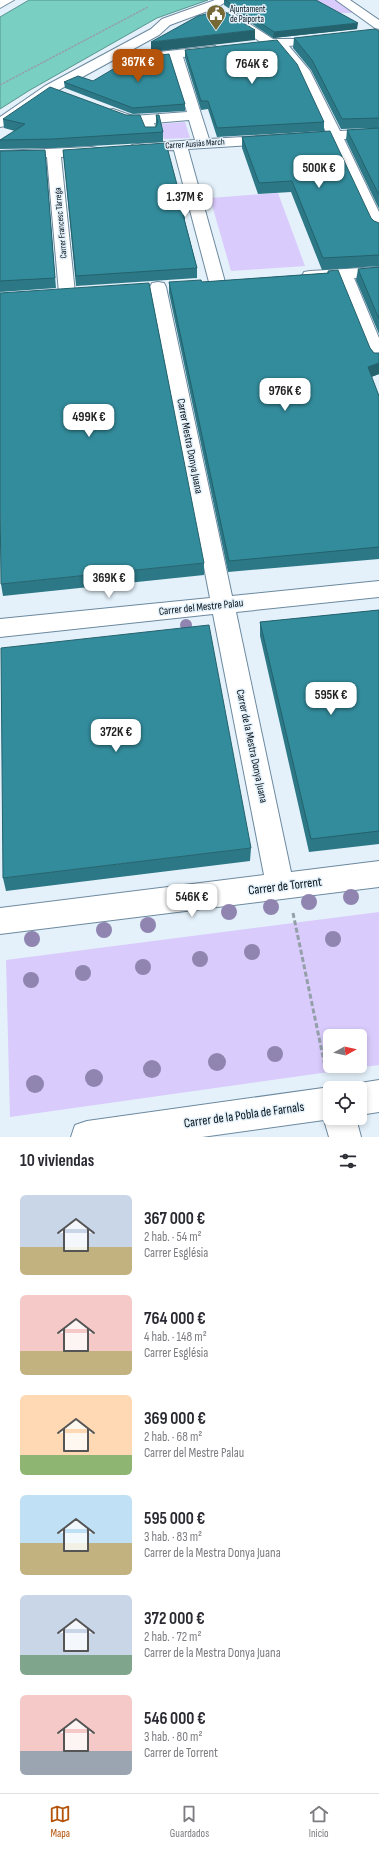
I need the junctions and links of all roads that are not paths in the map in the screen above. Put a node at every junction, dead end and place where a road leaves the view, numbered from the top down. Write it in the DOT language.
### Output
graph roads {
  1 [pos="8,0"];
  2 [pos="223,0"];
  3 [pos="367,1"];
  4 [pos="345,2"];
  5 [pos="0,4"];
  6 [pos="212,6"];
  7 [pos="376,30"];
  8 [pos="304,41"];
  9 [pos="276,43"];
  10 [pos="255,45"];
  11 [pos="225,49"];
  12 [pos="117,51"];
  13 [pos="172,55"];
  14 [pos="132,59"];
  15 [pos="93,65"];
  16 [pos="50,89"];
  17 [pos="65,95"];
  18 [pos="102,109"];
  19 [pos="194,116"];
  20 [pos="146,119"];
  21 [pos="0,123"];
  22 [pos="379,133"];
  23 [pos="334,136"];
  24 [pos="202,144"];
  25 [pos="180,146"];
  26 [pos="154,147"];
  27 [pos="123,149"];
  28 [pos="108,150"];
  29 [pos="4,153"];
  30 [pos="54,154"];
  31 [pos="379,228"];
  32 [pos="379,272"];
  33 [pos="344,274"];
  34 [pos="296,277"];
  35 [pos="217,282"];
  36 [pos="158,287"];
  37 [pos="67,293"];
  38 [pos="379,359"];
  39 [pos="379,589"];
  40 [pos="222,605"];
  41 [pos="0,628"];
  42 [pos="379,874"];
  43 [pos="280,887"];
  44 [pos="0,921"];
  45 [pos="323,1091"];
  46 [pos="379,1096"];
  47 [pos="367,1098"];
  48 [pos="342,1125"];
  49 [pos="87,1137"];
  50 [pos="345,1137"];
  1 -- 5 [label="street"];
  2 -- 6 [label="street"];
  3 -- 4 [label="street"];
  4 -- 7 [label="street"];
  6 -- 9 [label="street"];
  6 -- 12 [label="street"];
  8 -- 9 [label="street"];
  9 -- 10 [label="street"];
  9 -- 23 [label="street"];
  11 -- 13 [label="street"];
  12 -- 14 [label="street"];
  12 -- 15 [label="street"];
  13 -- 14 [label="street"];
  13 -- 19 [label="street"];
  14 -- 15 [label="street"];
  15 -- 16 [label="street"];
  16 -- 17 [label="street"];
  16 -- 21 [label="street"];
  18 -- 20 [label="street"];
  19 -- 20 [label="street"];
  19 -- 24 [label="street"];
  20 -- 26 [label="street"];
  22 -- 23 [label="street, Carrer Ausiàs March"];
  23 -- 24 [label="street, Carrer Ausiàs March"];
  23 -- 31 [label="street"];
  24 -- 25 [label="street, Carrer Ausiàs March"];
  25 -- 26 [label="street, Carrer Ausiàs March"];
  25 -- 35 [label="street"];
  26 -- 27 [label="street, Carrer Ausiàs March"];
  28 -- 30 [label="street"];
  29 -- 30 [label="street"];
  30 -- 37 [label="street, Carrer Francesc Tàrrega"];
  32 -- 33 [label="street"];
  33 -- 34 [label="street"];
  33 -- 38 [label="street"];
  36 -- 40 [label="street, Carrer Mestra Donya Juana"];
  39 -- 40 [label="street, Carrer del Mestre Palau"];
  40 -- 41 [label="street, Carrer del Mestre Palau"];
  40 -- 43 [label="street, Carrer de la Mestra Donya Juana"];
  42 -- 43 [label="street, Carrer de Torrent"];
  43 -- 44 [label="street, Carrer de Torrent"];
  45 -- 49 [label="street, Carrer de la Pobla de Farnals"];
  46 -- 47 [label="street"];
  48 -- 50 [label="street"];
}
